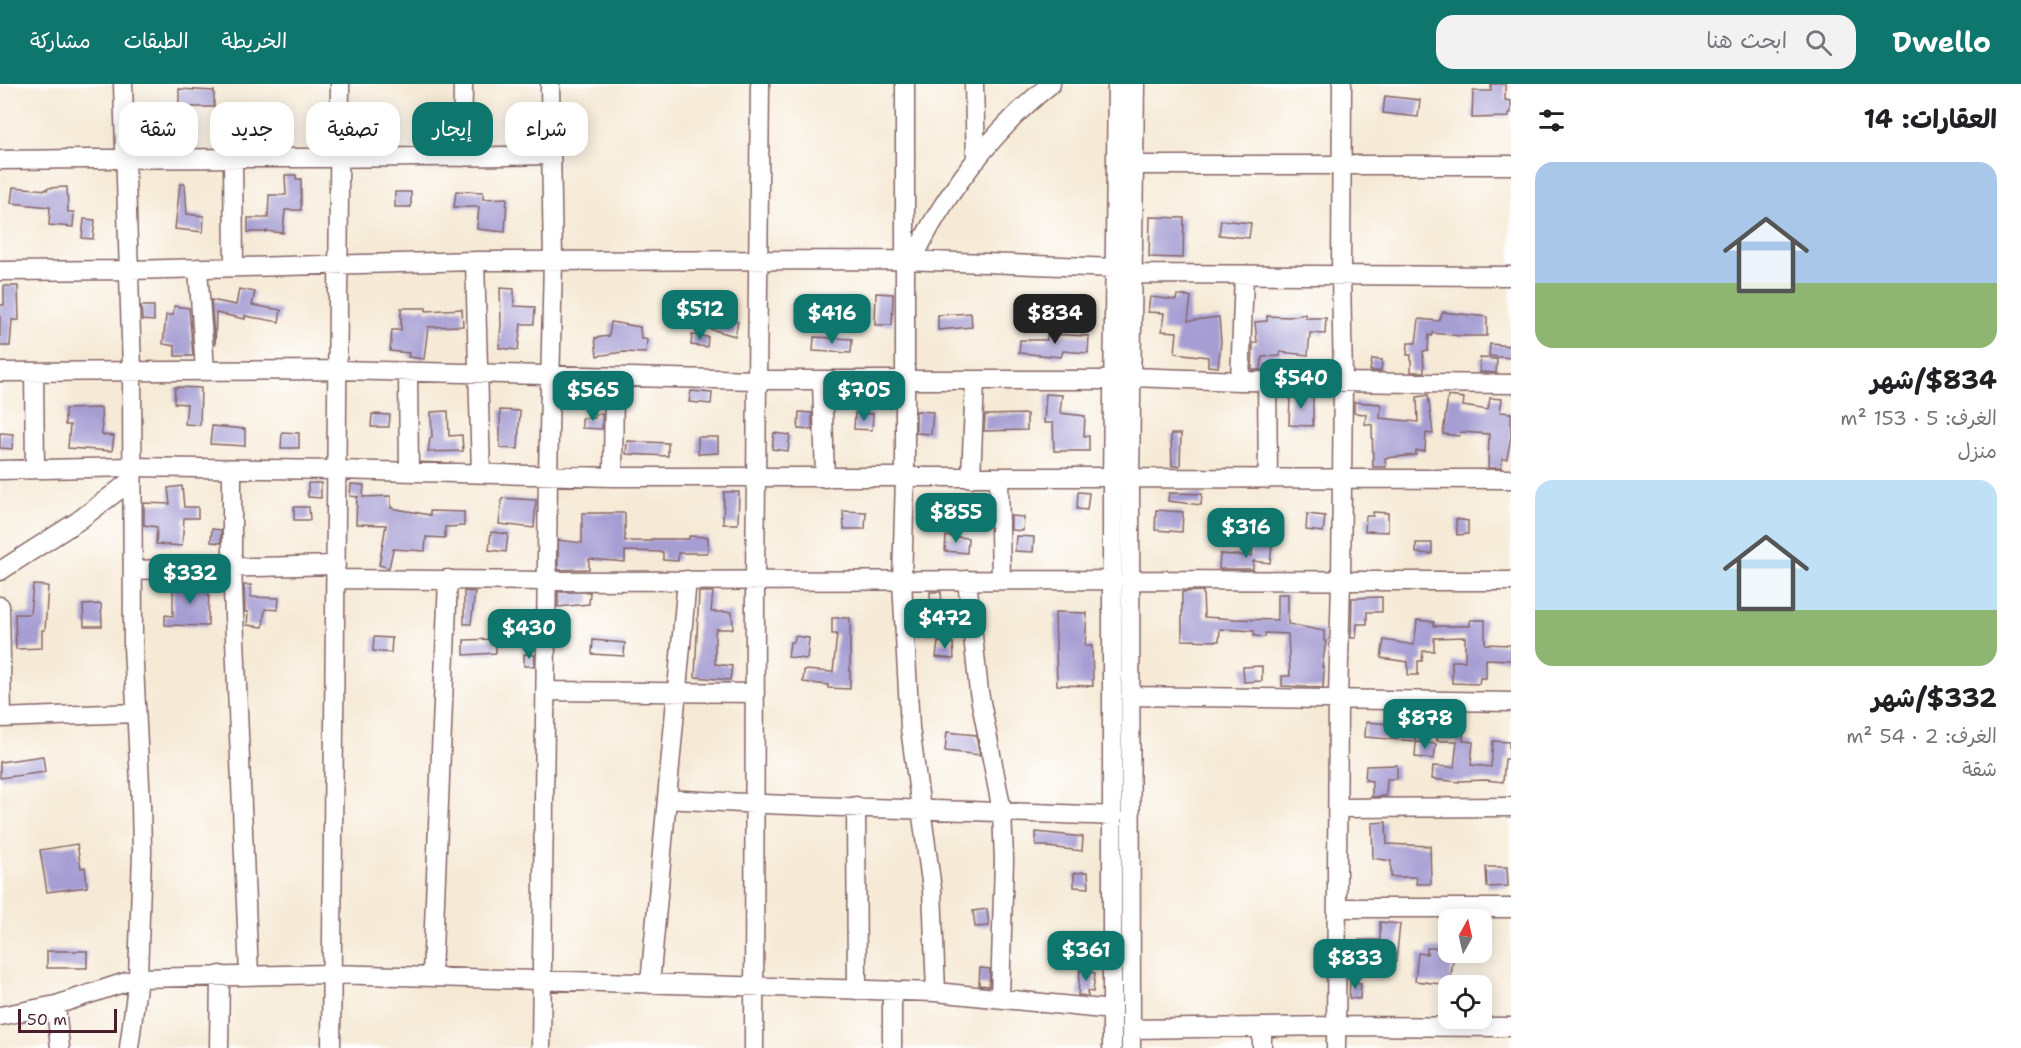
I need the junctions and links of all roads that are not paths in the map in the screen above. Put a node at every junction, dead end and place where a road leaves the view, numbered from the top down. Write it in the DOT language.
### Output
graph roads {
  1 [pos="123,84"];
  2 [pos="340,84"];
  3 [pos="463,84"];
  4 [pos="550,84"];
  5 [pos="760,84"];
  6 [pos="905,84"];
  7 [pos="974,84"];
  8 [pos="1051,84"];
  9 [pos="1117,84"];
  10 [pos="1135,84"];
  11 [pos="1342,84"];
  12 [pos="550,102"];
  13 [pos="506,156"];
  14 [pos="551,156"];
  15 [pos="462,157"];
  16 [pos="126,158"];
  17 [pos="233,159"];
  18 [pos="339,159"];
  19 [pos="0,160"];
  20 [pos="976,161"];
  21 [pos="1134,165"];
  22 [pos="1511,165"];
  23 [pos="1341,166"];
  24 [pos="909,260"];
  25 [pos="475,261"];
  26 [pos="553,261"];
  27 [pos="758,261"];
  28 [pos="339,264"];
  29 [pos="234,267"];
  30 [pos="198,268"];
  31 [pos="1115,268"];
  32 [pos="130,270"];
  33 [pos="0,271"];
  34 [pos="1134,274"];
  35 [pos="1341,274"];
  36 [pos="1244,275"];
  37 [pos="1511,276"];
  38 [pos="132,370"];
  39 [pos="205,370"];
  40 [pos="337,370"];
  41 [pos="0,372"];
  42 [pos="34,372"];
  43 [pos="408,372"];
  44 [pos="477,374"];
  45 [pos="550,375"];
  46 [pos="614,376"];
  47 [pos="1132,377"];
  48 [pos="757,380"];
  49 [pos="822,380"];
  50 [pos="1114,380"];
  51 [pos="904,381"];
  52 [pos="975,381"];
  53 [pos="1240,381"];
  54 [pos="1266,381"];
  55 [pos="1343,382"];
  56 [pos="1511,384"];
  57 [pos="232,468"];
  58 [pos="35,469"];
  59 [pos="0,470"];
  60 [pos="336,470"];
  61 [pos="409,472"];
  62 [pos="481,473"];
  63 [pos="132,474"];
  64 [pos="548,475"];
  65 [pos="613,477"];
  66 [pos="756,477"];
  67 [pos="1121,477"];
  68 [pos="825,478"];
  69 [pos="905,478"];
  70 [pos="970,478"];
  71 [pos="999,478"];
  72 [pos="1268,479"];
  73 [pos="1511,479"];
  74 [pos="1341,480"];
  75 [pos="232,567"];
  76 [pos="133,570"];
  77 [pos="0,571"];
  78 [pos="336,572"];
  79 [pos="448,579"];
  80 [pos="687,580"];
  81 [pos="755,580"];
  82 [pos="902,580"];
  83 [pos="967,580"];
  84 [pos="1001,580"];
  85 [pos="1122,580"];
  86 [pos="1341,580"];
  87 [pos="1511,580"];
  88 [pos="547,581"];
  89 [pos="0,606"];
  90 [pos="546,691"];
  91 [pos="677,693"];
  92 [pos="755,693"];
  93 [pos="1130,696"];
  94 [pos="1338,699"];
  95 [pos="1511,702"];
  96 [pos="136,713"];
  97 [pos="1,718"];
  98 [pos="668,799"];
  99 [pos="755,804"];
  100 [pos="856,806"];
  101 [pos="1511,807"];
  102 [pos="920,808"];
  103 [pos="1337,808"];
  104 [pos="1002,811"];
  105 [pos="1113,816"];
  106 [pos="1337,908"];
  107 [pos="1511,908"];
  108 [pos="332,974"];
  109 [pos="220,975"];
  110 [pos="249,975"];
  111 [pos="432,975"];
  112 [pos="138,978"];
  113 [pos="542,980"];
  114 [pos="650,984"];
  115 [pos="755,987"];
  116 [pos="857,990"];
  117 [pos="892,990"];
  118 [pos="936,992"];
  119 [pos="1000,998"];
  120 [pos="56,1005"];
  121 [pos="1113,1010"];
  122 [pos="0,1016"];
  123 [pos="1337,1026"];
  124 [pos="1262,1027"];
  125 [pos="1511,1027"];
  126 [pos="1131,1029"];
  127 [pos="60,1048"];
  128 [pos="129,1048"];
  129 [pos="219,1048"];
  130 [pos="331,1048"];
  131 [pos="541,1048"];
  132 [pos="754,1048"];
  133 [pos="892,1048"];
  134 [pos="1112,1048"];
  135 [pos="1131,1048"];
  136 [pos="1262,1048"];
  137 [pos="1336,1048"];
  1 -- 16 [label="street"];
  2 -- 18 [label="street"];
  3 -- 15 [label="street"];
  4 -- 12 [label="street"];
  5 -- 27 [label="street"];
  6 -- 24 [label="street"];
  7 -- 20 [label="street"];
  8 -- 20 [label="street"];
  9 -- 31 [label="street"];
  10 -- 21 [label="street"];
  11 -- 23 [label="street"];
  13 -- 15 [label="street"];
  14 -- 26 [label="street"];
  15 -- 18 [label="street"];
  16 -- 17 [label="street"];
  16 -- 19 [label="street"];
  16 -- 32 [label="street"];
  17 -- 18 [label="street"];
  17 -- 29 [label="street"];
  18 -- 28 [label="street"];
  20 -- 24 [label="street"];
  21 -- 23 [label="street"];
  21 -- 34 [label="street"];
  22 -- 23 [label="street"];
  23 -- 35 [label="street"];
  24 -- 27 [label="street"];
  24 -- 31 [label="street"];
  24 -- 51 [label="street"];
  25 -- 26 [label="street"];
  25 -- 28 [label="street"];
  25 -- 44 [label="street"];
  26 -- 27 [label="street"];
  26 -- 45 [label="street"];
  27 -- 48 [label="street"];
  28 -- 29 [label="street"];
  28 -- 40 [label="street"];
  29 -- 30 [label="street"];
  30 -- 32 [label="street"];
  30 -- 39 [label="street"];
  31 -- 50 [label="street"];
  32 -- 33 [label="street"];
  32 -- 38 [label="street"];
  34 -- 36 [label="street"];
  34 -- 47 [label="street"];
  35 -- 36 [label="street"];
  35 -- 37 [label="street"];
  35 -- 55 [label="street"];
  36 -- 53 [label="street"];
  38 -- 39 [label="street"];
  38 -- 42 [label="street"];
  38 -- 63 [label="street"];
  39 -- 40 [label="street"];
  40 -- 43 [label="street"];
  40 -- 60 [label="street"];
  41 -- 42 [label="street"];
  42 -- 58 [label="street"];
  43 -- 44 [label="street"];
  43 -- 61 [label="street"];
  44 -- 45 [label="street"];
  44 -- 62 [label="street"];
  45 -- 46 [label="street"];
  45 -- 64 [label="street"];
  46 -- 48 [label="street"];
  46 -- 65 [label="street"];
  47 -- 53 [label="street"];
  47 -- 67 [label="street"];
  48 -- 49 [label="street"];
  48 -- 66 [label="street"];
  49 -- 51 [label="street"];
  49 -- 68 [label="street"];
  50 -- 52 [label="street"];
  50 -- 67 [label="street"];
  51 -- 52 [label="street"];
  51 -- 69 [label="street"];
  52 -- 70 [label="street"];
  53 -- 54 [label="street"];
  54 -- 55 [label="street"];
  54 -- 72 [label="street"];
  55 -- 56 [label="street"];
  55 -- 74 [label="street"];
  57 -- 60 [label="street"];
  57 -- 63 [label="street"];
  57 -- 75 [label="street"];
  58 -- 59 [label="street"];
  58 -- 63 [label="street"];
  60 -- 61 [label="street"];
  60 -- 78 [label="street"];
  61 -- 62 [label="street"];
  62 -- 64 [label="street"];
  63 -- 76 [label="street"];
  63 -- 77 [label="street"];
  64 -- 65 [label="street"];
  64 -- 88 [label="street"];
  65 -- 66 [label="street"];
  66 -- 68 [label="street"];
  66 -- 81 [label="street"];
  67 -- 71 [label="street"];
  67 -- 72 [label="street"];
  67 -- 85 [label="street"];
  68 -- 69 [label="street"];
  69 -- 70 [label="street"];
  69 -- 82 [label="street"];
  70 -- 71 [label="street"];
  71 -- 84 [label="street"];
  72 -- 74 [label="street"];
  73 -- 74 [label="street"];
  74 -- 86 [label="street"];
  75 -- 76 [label="street"];
  75 -- 78 [label="street"];
  75 -- 110 [label="street"];
  76 -- 96 [label="street"];
  78 -- 79 [label="street"];
  78 -- 108 [label="street"];
  79 -- 88 [label="street"];
  79 -- 111 [label="street"];
  80 -- 81 [label="street"];
  80 -- 88 [label="street"];
  80 -- 91 [label="street"];
  81 -- 82 [label="street"];
  81 -- 92 [label="street"];
  82 -- 83 [label="street"];
  82 -- 102 [label="street"];
  83 -- 84 [label="street"];
  83 -- 104 [label="street"];
  84 -- 85 [label="street"];
  85 -- 86 [label="street"];
  85 -- 93 [label="street"];
  85 -- 105 [label="street"];
  86 -- 87 [label="street"];
  86 -- 94 [label="street"];
  88 -- 90 [label="street"];
  89 -- 97 [label="street"];
  90 -- 91 [label="street"];
  90 -- 113 [label="street"];
  91 -- 92 [label="street"];
  91 -- 98 [label="street"];
  92 -- 99 [label="street"];
  93 -- 94 [label="street"];
  93 -- 126 [label="street"];
  94 -- 95 [label="street"];
  94 -- 103 [label="street"];
  96 -- 97 [label="street"];
  96 -- 112 [label="street"];
  98 -- 99 [label="street"];
  98 -- 114 [label="street"];
  99 -- 100 [label="street"];
  99 -- 115 [label="street"];
  100 -- 102 [label="street"];
  100 -- 116 [label="street"];
  101 -- 103 [label="street"];
  102 -- 104 [label="street"];
  102 -- 118 [label="street"];
  103 -- 106 [label="street"];
  104 -- 105 [label="street"];
  104 -- 119 [label="street"];
  105 -- 121 [label="street"];
  106 -- 107 [label="street"];
  106 -- 123 [label="street"];
  108 -- 110 [label="street"];
  108 -- 111 [label="street"];
  108 -- 130 [label="street"];
  109 -- 110 [label="street"];
  109 -- 112 [label="street"];
  109 -- 129 [label="street"];
  111 -- 113 [label="street"];
  112 -- 120 [label="street"];
  112 -- 128 [label="street"];
  113 -- 114 [label="street"];
  113 -- 131 [label="street"];
  114 -- 115 [label="street"];
  115 -- 116 [label="street"];
  115 -- 132 [label="street"];
  116 -- 117 [label="street"];
  117 -- 118 [label="street"];
  117 -- 133 [label="street"];
  118 -- 119 [label="street"];
  119 -- 121 [label="street"];
  120 -- 122 [label="street"];
  120 -- 127 [label="street"];
  121 -- 134 [label="street"];
  123 -- 124 [label="street"];
  123 -- 125 [label="street"];
  123 -- 137 [label="street"];
  124 -- 126 [label="street"];
  124 -- 136 [label="street"];
  126 -- 135 [label="street"];
}
